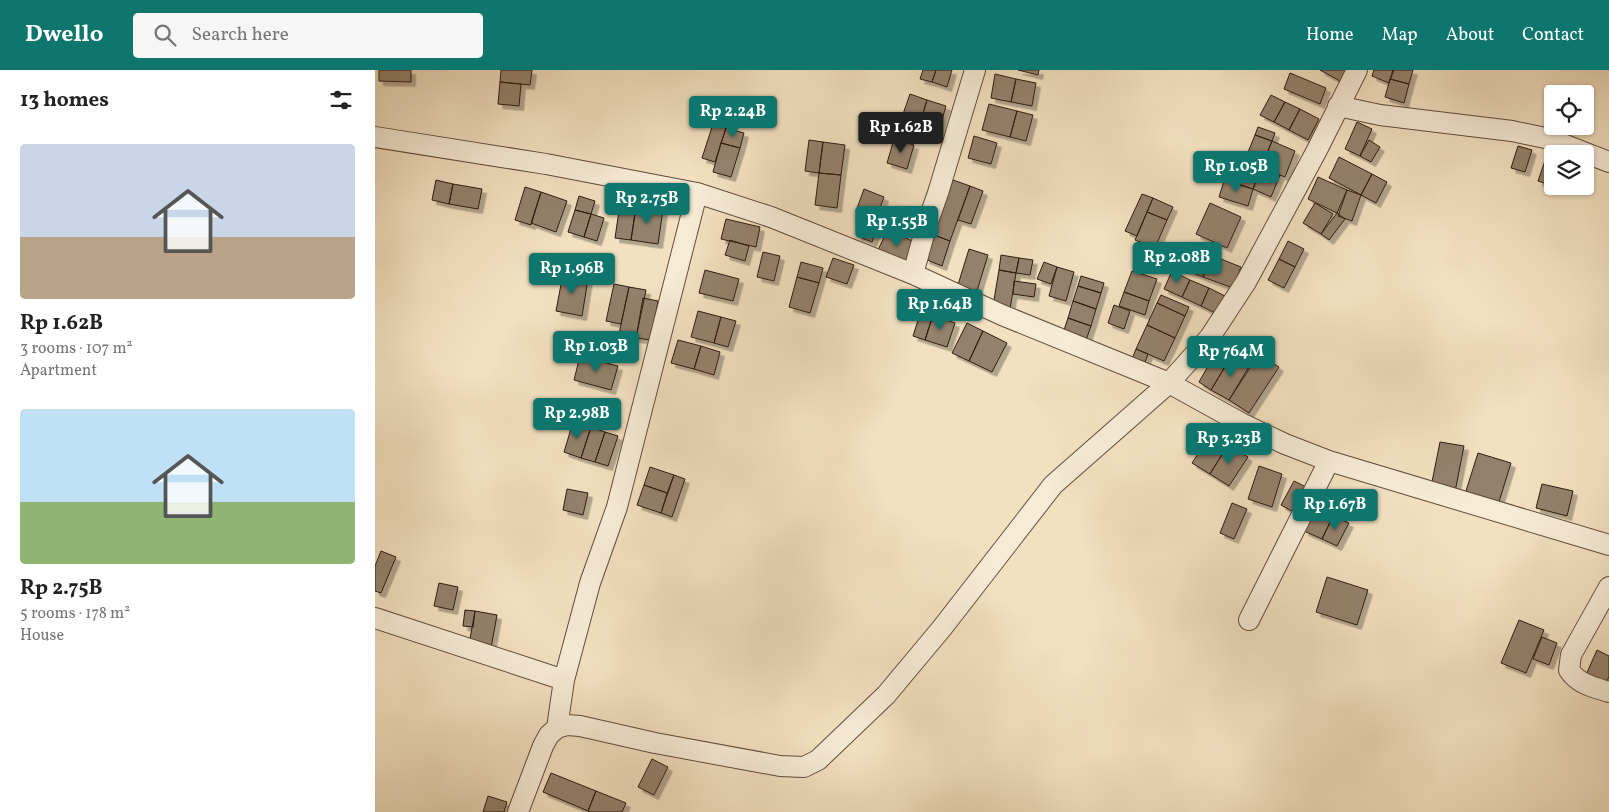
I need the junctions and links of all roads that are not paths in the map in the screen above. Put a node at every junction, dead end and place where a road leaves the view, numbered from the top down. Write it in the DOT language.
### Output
graph roads {
  1 [pos="975,70"];
  2 [pos="1357,70"];
  3 [pos="1338,106"];
  4 [pos="375,137"];
  5 [pos="1609,162"];
  6 [pos="697,193"];
  7 [pos="913,274"];
  8 [pos="1169,383"];
  9 [pos="1329,461"];
  10 [pos="1609,545"];
  11 [pos="1609,587"];
  12 [pos="375,618"];
  13 [pos="1249,620"];
  14 [pos="563,680"];
  15 [pos="1609,692"];
  16 [pos="557,728"];
  17 [pos="518,812"];
  1 -- 7 [label="street"];
  2 -- 3 [label="street"];
  3 -- 5 [label="street"];
  3 -- 8 [label="street"];
  4 -- 6 [label="street"];
  6 -- 7 [label="street"];
  6 -- 14 [label="street"];
  7 -- 8 [label="street"];
  8 -- 9 [label="street"];
  8 -- 16 [label="street"];
  9 -- 10 [label="street"];
  9 -- 13 [label="street"];
  11 -- 15 [label="street"];
  12 -- 14 [label="street"];
  14 -- 16 [label="street"];
  16 -- 17 [label="street"];
}
